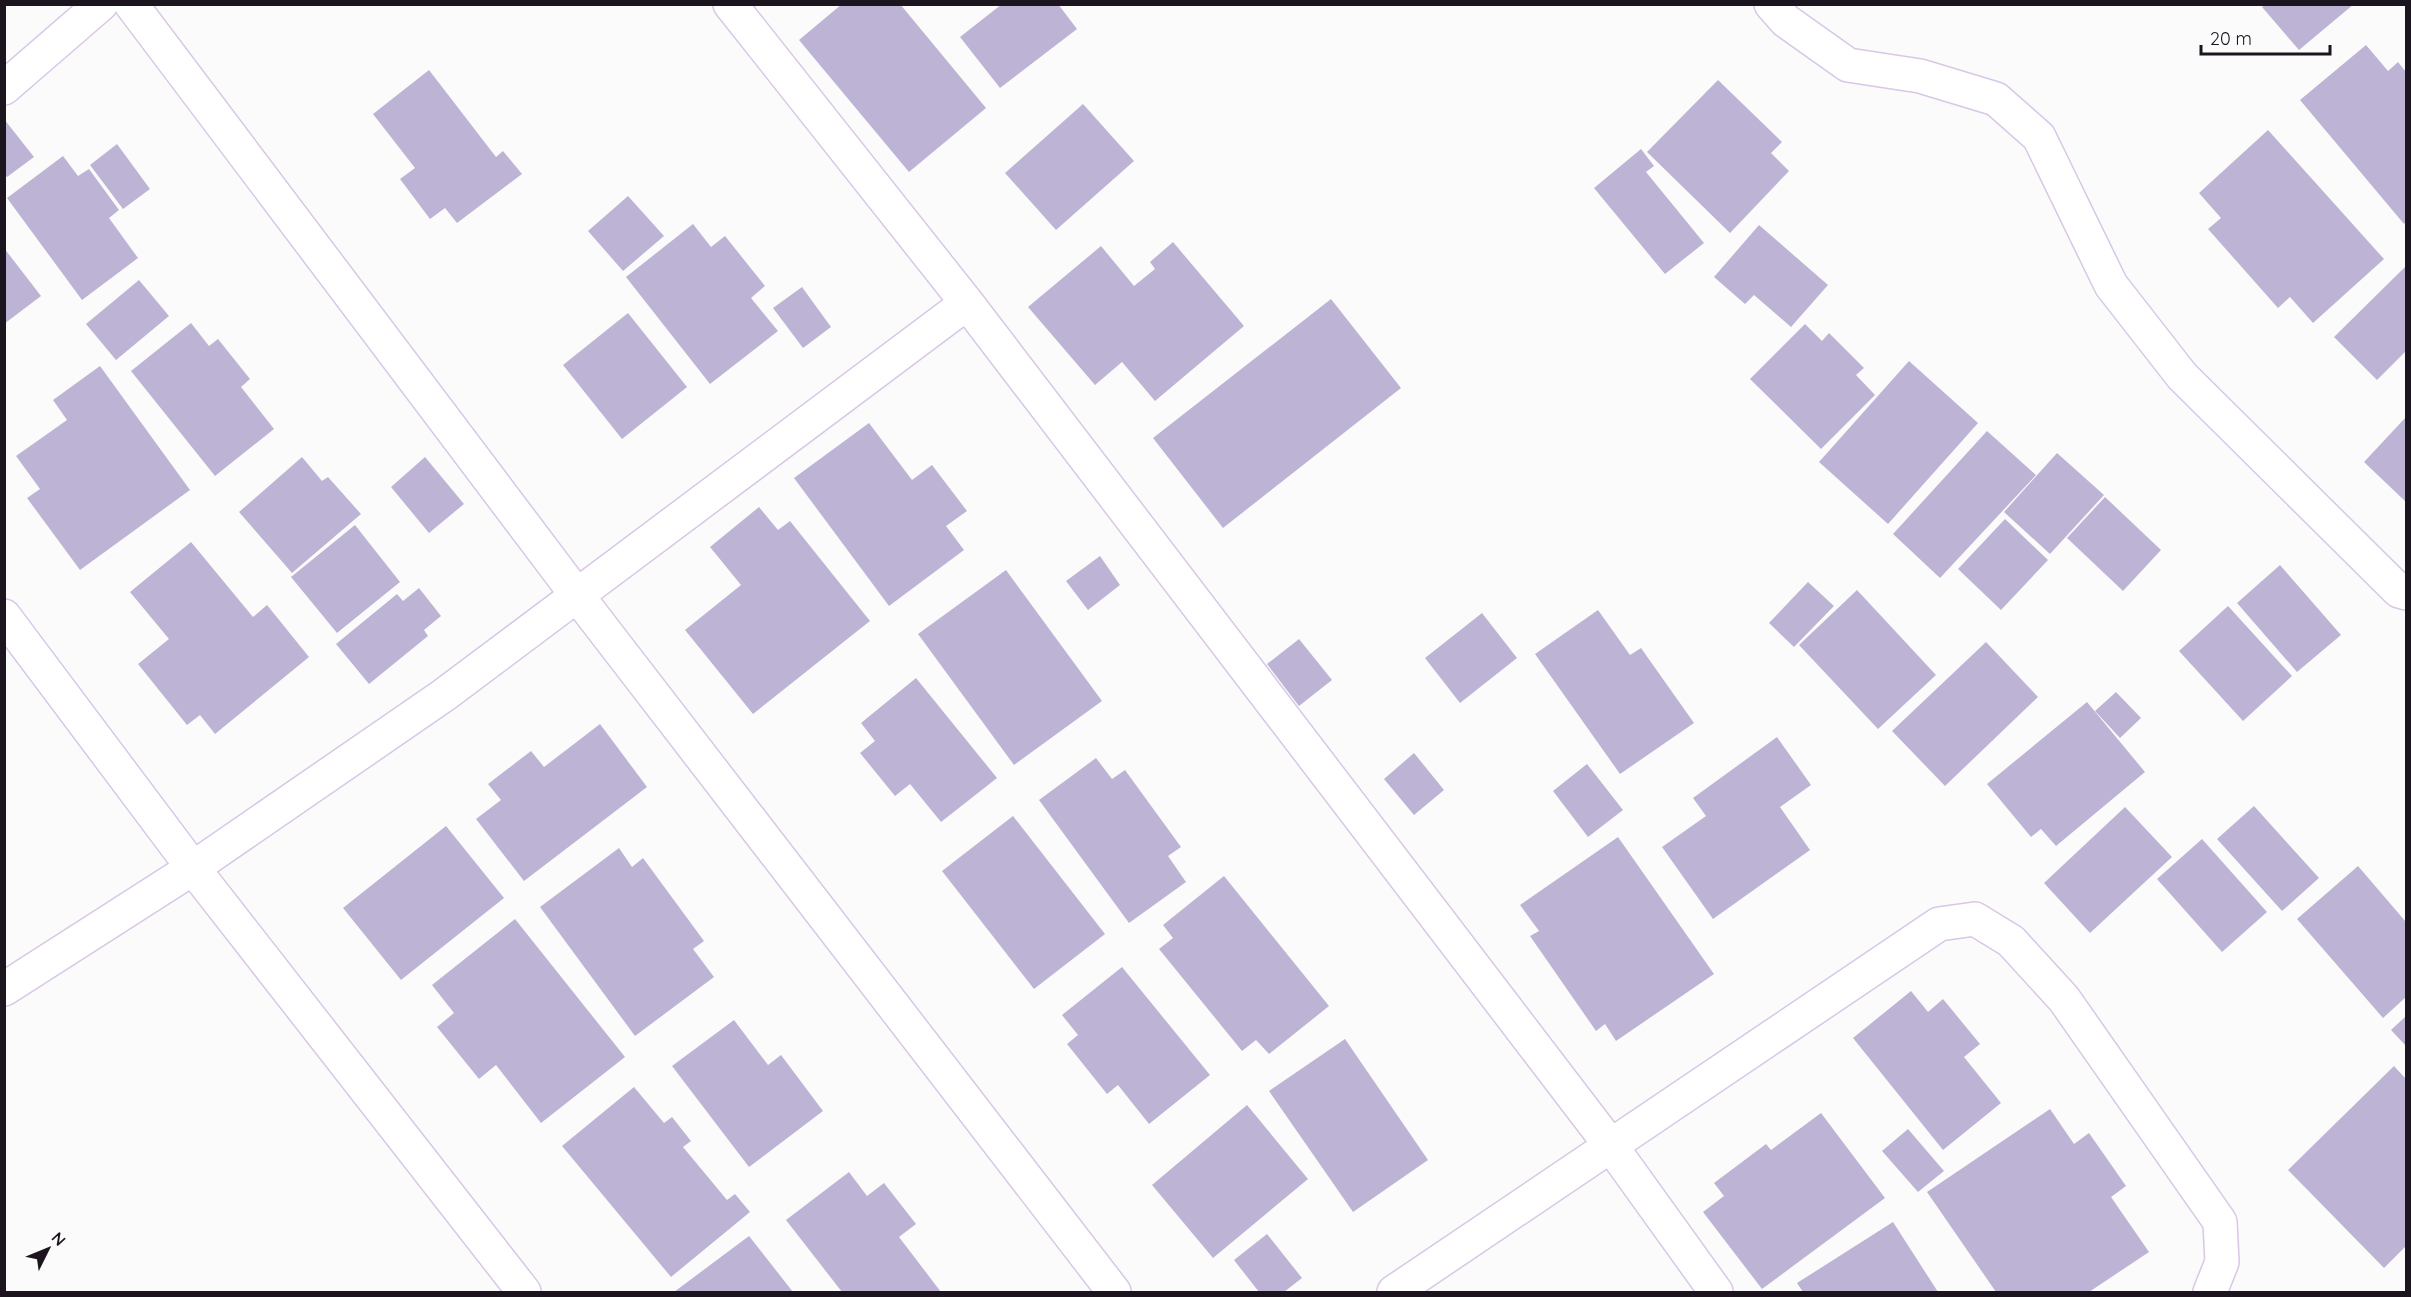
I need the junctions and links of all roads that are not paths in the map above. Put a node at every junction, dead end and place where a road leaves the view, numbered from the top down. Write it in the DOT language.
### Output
graph roads {
  1 [pos="101,4"];
  2 [pos="131,4"];
  3 [pos="730,4"];
  4 [pos="1771,4"];
  5 [pos="4,88"];
  6 [pos="967,303"];
  7 [pos="2406,593"];
  8 [pos="576,594"];
  9 [pos="4,616"];
  10 [pos="193,868"];
  11 [pos="4,989"];
  12 [pos="1611,1146"];
  13 [pos="524,1293"];
  14 [pos="1114,1293"];
  15 [pos="1394,1293"];
  16 [pos="1716,1293"];
  17 [pos="2210,1293"];
  1 -- 5 [label="street"];
  2 -- 8 [label="street"];
  3 -- 6 [label="street"];
  4 -- 7 [label="street"];
  6 -- 8 [label="street"];
  6 -- 12 [label="street"];
  8 -- 10 [label="street"];
  8 -- 14 [label="street"];
  9 -- 10 [label="street"];
  10 -- 11 [label="street"];
  10 -- 13 [label="street"];
  12 -- 15 [label="street"];
  12 -- 16 [label="street"];
  12 -- 17 [label="street"];
}
